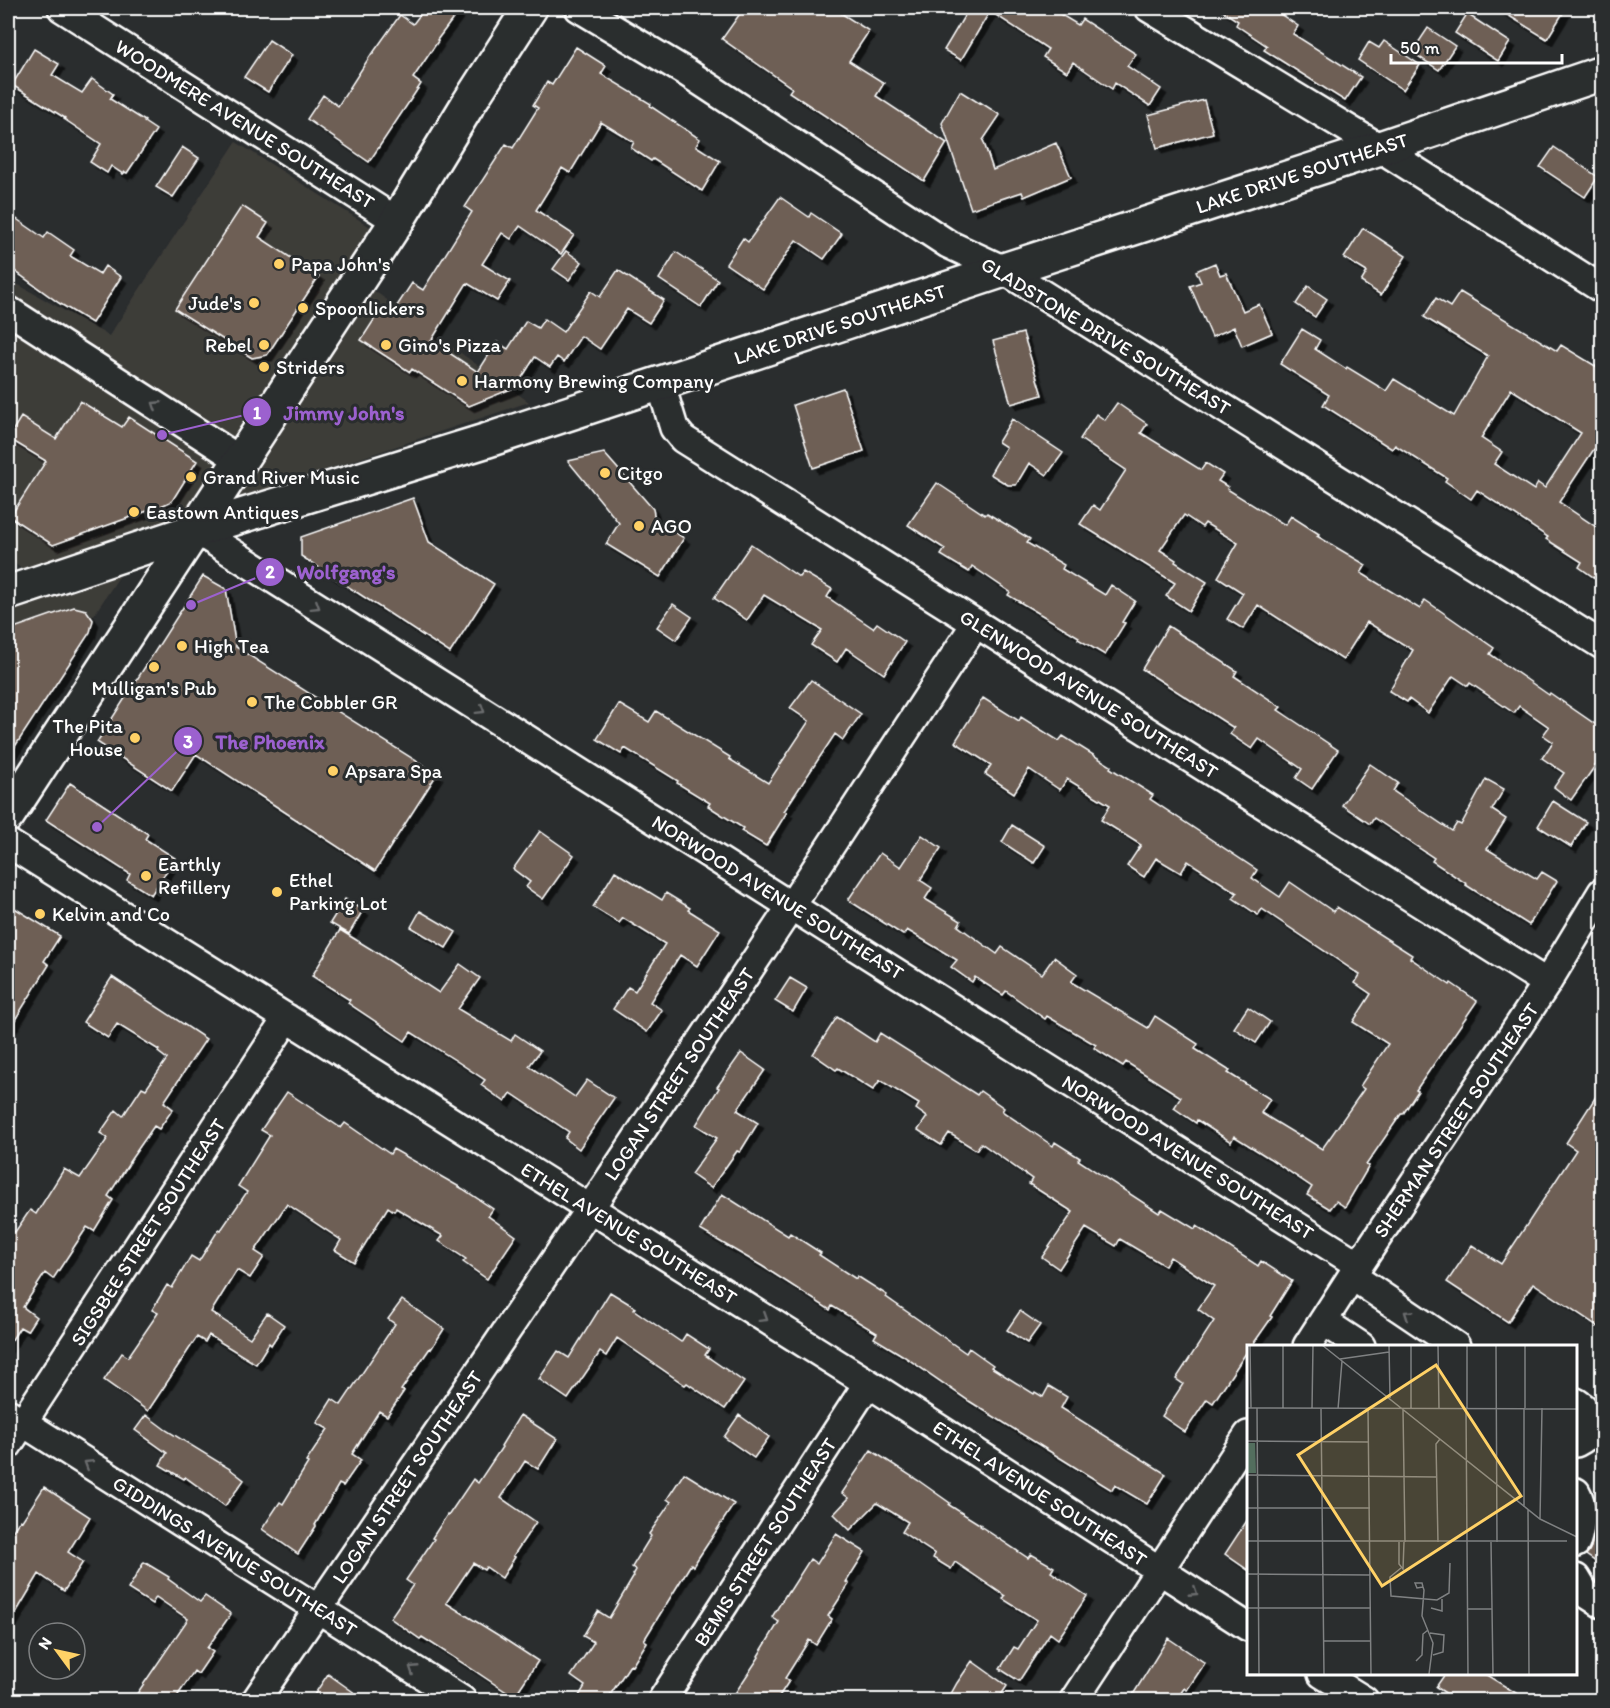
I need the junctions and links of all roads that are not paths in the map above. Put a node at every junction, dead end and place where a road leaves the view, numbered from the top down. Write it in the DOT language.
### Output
graph roads {
  1 [pos="62,8"];
  2 [pos="530,8"];
  3 [pos="579,8"];
  4 [pos="1149,8"];
  5 [pos="1602,74"];
  6 [pos="1380,148"];
  7 [pos="397,221"];
  8 [pos="1004,270"];
  9 [pos="1602,289"];
  10 [pos="8,310"];
  11 [pos="660,382"];
  12 [pos="240,460"];
  13 [pos="196,530"];
  14 [pos="13,585"];
  15 [pos="976,623"];
  16 [pos="1602,645"];
  17 [pos="8,814"];
  18 [pos="8,843"];
  19 [pos="1602,892"];
  20 [pos="792,905"];
  21 [pos="1547,983"];
  22 [pos="287,1018"];
  23 [pos="590,1208"];
  24 [pos="1355,1270"];
  25 [pos="1323,1321"];
  26 [pos="1307,1345"];
  27 [pos="1358,1345"];
  28 [pos="1453,1345"];
  29 [pos="868,1383"];
  30 [pos="1577,1403"];
  31 [pos="15,1418"];
  32 [pos="1247,1437"];
  33 [pos="1577,1442"];
  34 [pos="8,1445"];
  35 [pos="1577,1495"];
  36 [pos="1577,1535"];
  37 [pos="1160,1570"];
  38 [pos="1577,1581"];
  39 [pos="1602,1604"];
  40 [pos="317,1608"];
  41 [pos="1247,1626"];
  42 [pos="1324,1675"];
  43 [pos="256,1701"];
  44 [pos="462,1701"];
  45 [pos="662,1701"];
  46 [pos="1074,1701"];
  47 [pos="1364,1701"];
  1 -- 7 [label="street, WOODMERE AVENUE SOUTHEAST"];
  2 -- 7 [label="main road"];
  3 -- 8 [label="street, GLADSTONE DRIVE SOUTHEAST"];
  4 -- 6 [label="street"];
  5 -- 6 [label="main road, LAKE DRIVE SOUTHEAST"];
  6 -- 8 [label="main road, LAKE DRIVE SOUTHEAST"];
  6 -- 9 [label="street"];
  7 -- 12 [label="main road"];
  8 -- 11 [label="main road, LAKE DRIVE SOUTHEAST"];
  8 -- 16 [label="street, GLADSTONE DRIVE SOUTHEAST"];
  12 -- 10 [label="street, one-way"];
  11 -- 13 [label="main road, LAKE DRIVE SOUTHEAST"];
  11 -- 15 [label="street, GLENWOOD AVENUE SOUTHEAST"];
  12 -- 13 [label="main road"];
  13 -- 14 [label="main road, LAKE DRIVE SOUTHEAST"];
  13 -- 17 [label="main road"];
  13 -- 20 [label="street, NORWOOD AVENUE SOUTHEAST, one-way"];
  15 -- 20 [label="street, LOGAN STREET SOUTHEAST"];
  15 -- 21 [label="street, GLENWOOD AVENUE SOUTHEAST"];
  18 -- 22 [label="street, ETHEL AVENUE SOUTHEAST"];
  19 -- 21 [label="street, SHERMAN STREET SOUTHEAST"];
  20 -- 23 [label="street, LOGAN STREET SOUTHEAST"];
  20 -- 24 [label="street, NORWOOD AVENUE SOUTHEAST"];
  21 -- 24 [label="street, SHERMAN STREET SOUTHEAST"];
  22 -- 23 [label="street, ETHEL AVENUE SOUTHEAST"];
  22 -- 31 [label="street, SIGSBEE STREET SOUTHEAST"];
  23 -- 29 [label="street, ETHEL AVENUE SOUTHEAST, one-way"];
  23 -- 40 [label="street, LOGAN STREET SOUTHEAST"];
  24 -- 25 [label="street, SHERMAN STREET SOUTHEAST"];
  28 -- 24 [label="street, NORWOOD AVENUE SOUTHEAST, one-way"];
  25 -- 26 [label="street, SHERMAN STREET SOUTHEAST"];
  25 -- 27 [label="street"];
  29 -- 37 [label="street, ETHEL AVENUE SOUTHEAST"];
  29 -- 45 [label="street, BEMIS STREET SOUTHEAST"];
  30 -- 33 [label="street"];
  31 -- 34 [label="street, SIGSBEE STREET SOUTHEAST"];
  40 -- 31 [label="street, GIDDINGS AVENUE SOUTHEAST, one-way"];
  32 -- 37 [label="street"];
  35 -- 36 [label="street"];
  37 -- 41 [label="street, ETHEL AVENUE SOUTHEAST, one-way"];
  37 -- 46 [label="street"];
  38 -- 39 [label="street"];
  40 -- 43 [label="street, LOGAN STREET SOUTHEAST"];
  44 -- 40 [label="street, GIDDINGS AVENUE SOUTHEAST, one-way"];
  42 -- 47 [label="street"];
}
